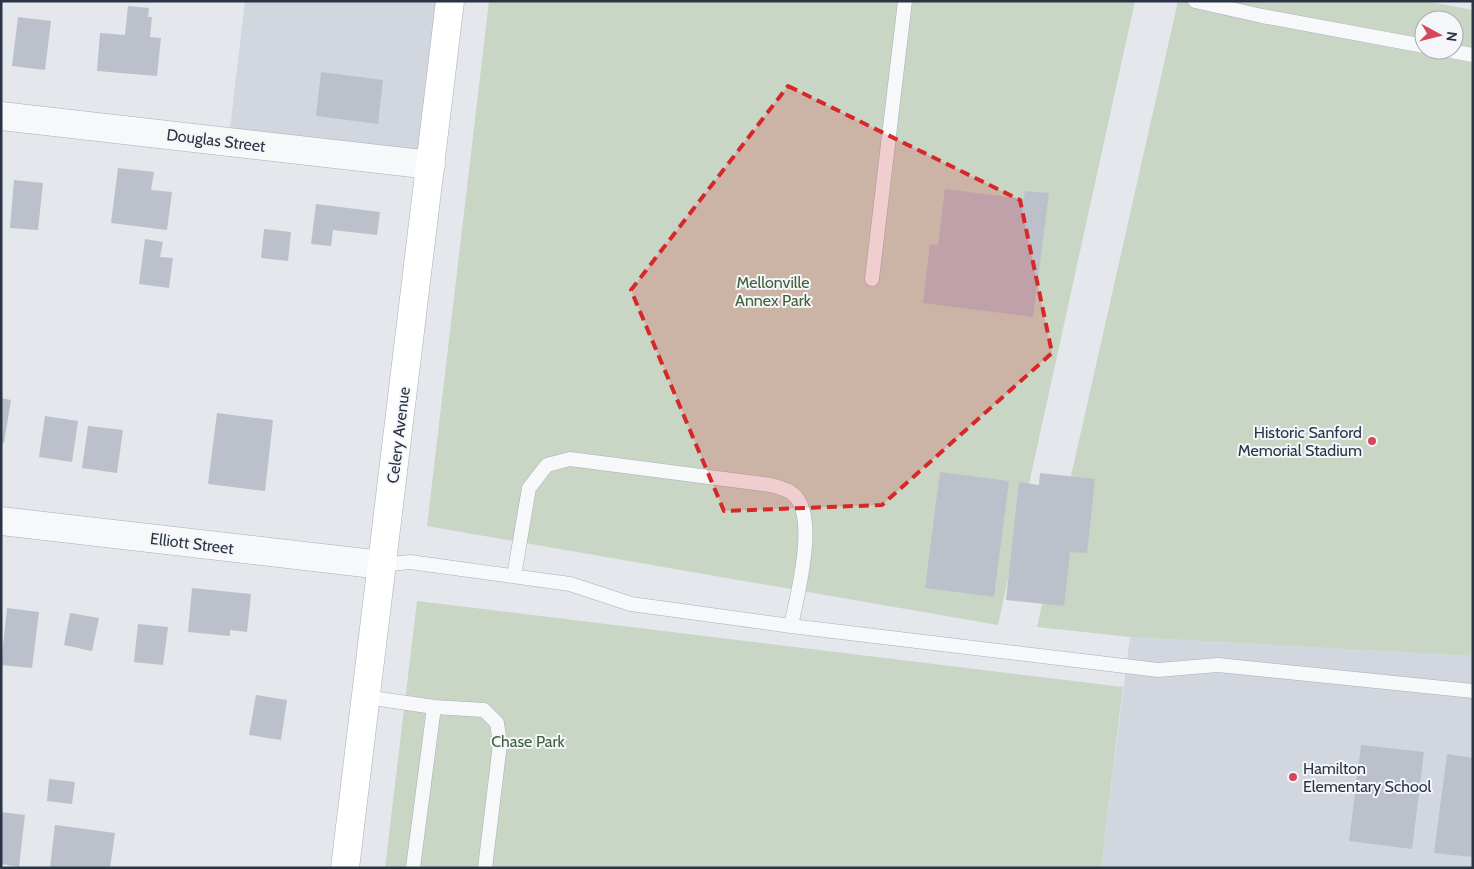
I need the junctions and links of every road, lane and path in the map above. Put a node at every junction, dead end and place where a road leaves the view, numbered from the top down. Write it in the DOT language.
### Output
graph roads {
  1 [pos="450,1"];
  2 [pos="905,1"];
  3 [pos="1194,1"];
  4 [pos="1414,44"];
  5 [pos="1,116"];
  6 [pos="431,165"];
  7 [pos="872,279"];
  8 [pos="1,521"];
  9 [pos="382,565"];
  10 [pos="514,576"];
  11 [pos="791,626"];
  12 [pos="1473,691"];
  13 [pos="366,696"];
  14 [pos="434,707"];
  15 [pos="345,868"];
  16 [pos="413,868"];
  17 [pos="485,868"];
  1 -- 6 [label="main road, Celery Avenue"];
  2 -- 7 [label="lane"];
  3 -- 4 [label="lane"];
  5 -- 6 [label="street, Douglas Street"];
  6 -- 9 [label="main road, Celery Avenue"];
  8 -- 9 [label="street, Elliott Street"];
  9 -- 10 [label="lane"];
  9 -- 13 [label="main road, Celery Avenue"];
  10 -- 11 [label="lane"];
  10 -- 11 [label="lane"];
  11 -- 12 [label="lane"];
  13 -- 14 [label="lane"];
  13 -- 15 [label="main road, Celery Avenue"];
  14 -- 16 [label="lane"];
  14 -- 17 [label="lane"];
}
